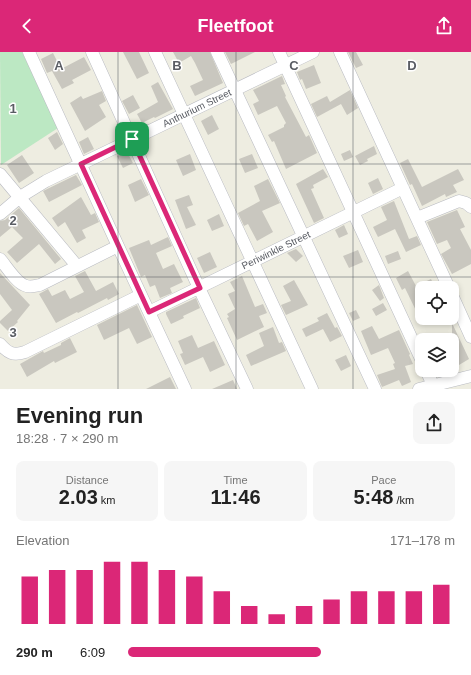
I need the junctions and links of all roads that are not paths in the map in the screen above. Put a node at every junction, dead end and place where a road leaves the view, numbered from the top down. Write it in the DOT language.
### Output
graph roads {
  1 [pos="29,52"];
  2 [pos="92,52"];
  3 [pos="155,52"];
  4 [pos="217,52"];
  5 [pos="279,52"];
  6 [pos="313,52"];
  7 [pos="340,52"];
  8 [pos="285,65"];
  9 [pos="235,90"];
  10 [pos="184,114"];
  11 [pos="132,139"];
  12 [pos="81,164"];
  13 [pos="0,174"];
  14 [pos="403,188"];
  15 [pos="20,197"];
  16 [pos="471,208"];
  17 [pos="353,212"];
  18 [pos="0,214"];
  19 [pos="417,218"];
  20 [pos="303,237"];
  21 [pos="118,246"];
  22 [pos="0,259"];
  23 [pos="252,262"];
  24 [pos="77,266"];
  25 [pos="446,281"];
  26 [pos="200,288"];
  27 [pos="141,294"];
  28 [pos="459,310"];
  29 [pos="149,312"];
  30 [pos="471,337"];
  31 [pos="0,344"];
  32 [pos="415,346"];
  33 [pos="471,376"];
  34 [pos="429,377"];
  35 [pos="433,385"];
  36 [pos="185,389"];
  37 [pos="247,389"];
  38 [pos="312,389"];
  39 [pos="375,389"];
  40 [pos="419,389"];
  1 -- 12 [label="street"];
  2 -- 11 [label="street"];
  3 -- 10 [label="street"];
  4 -- 9 [label="street"];
  5 -- 8 [label="street"];
  6 -- 8 [label="street, Anthurium Street"];
  7 -- 14 [label="street"];
  8 -- 9 [label="street, Anthurium Street"];
  8 -- 17 [label="street"];
  9 -- 10 [label="street, Anthurium Street"];
  9 -- 20 [label="street"];
  10 -- 11 [label="street, Anthurium Street"];
  10 -- 23 [label="street"];
  11 -- 12 [label="street, Anthurium Street"];
  11 -- 26 [label="street"];
  12 -- 15 [label="street, Anthurium Street"];
  12 -- 21 [label="street"];
  13 -- 15 [label="street"];
  14 -- 17 [label="street, Periwinkle Street"];
  14 -- 19 [label="street"];
  15 -- 18 [label="street, Anthurium Street"];
  15 -- 24 [label="street"];
  16 -- 19 [label="street"];
  17 -- 20 [label="street, Periwinkle Street"];
  17 -- 32 [label="street"];
  19 -- 25 [label="street"];
  20 -- 23 [label="street, Periwinkle Street"];
  20 -- 39 [label="street"];
  21 -- 24 [label="street"];
  21 -- 27 [label="street"];
  22 -- 24 [label="street"];
  23 -- 26 [label="street, Periwinkle Street"];
  23 -- 38 [label="street"];
  26 -- 29 [label="street, Periwinkle Street"];
  26 -- 37 [label="street"];
  27 -- 29 [label="street"];
  27 -- 31 [label="street"];
  28 -- 30 [label="street"];
  29 -- 36 [label="street"];
  33 -- 35 [label="street"];
  34 -- 35 [label="street"];
  35 -- 40 [label="street"];
}
